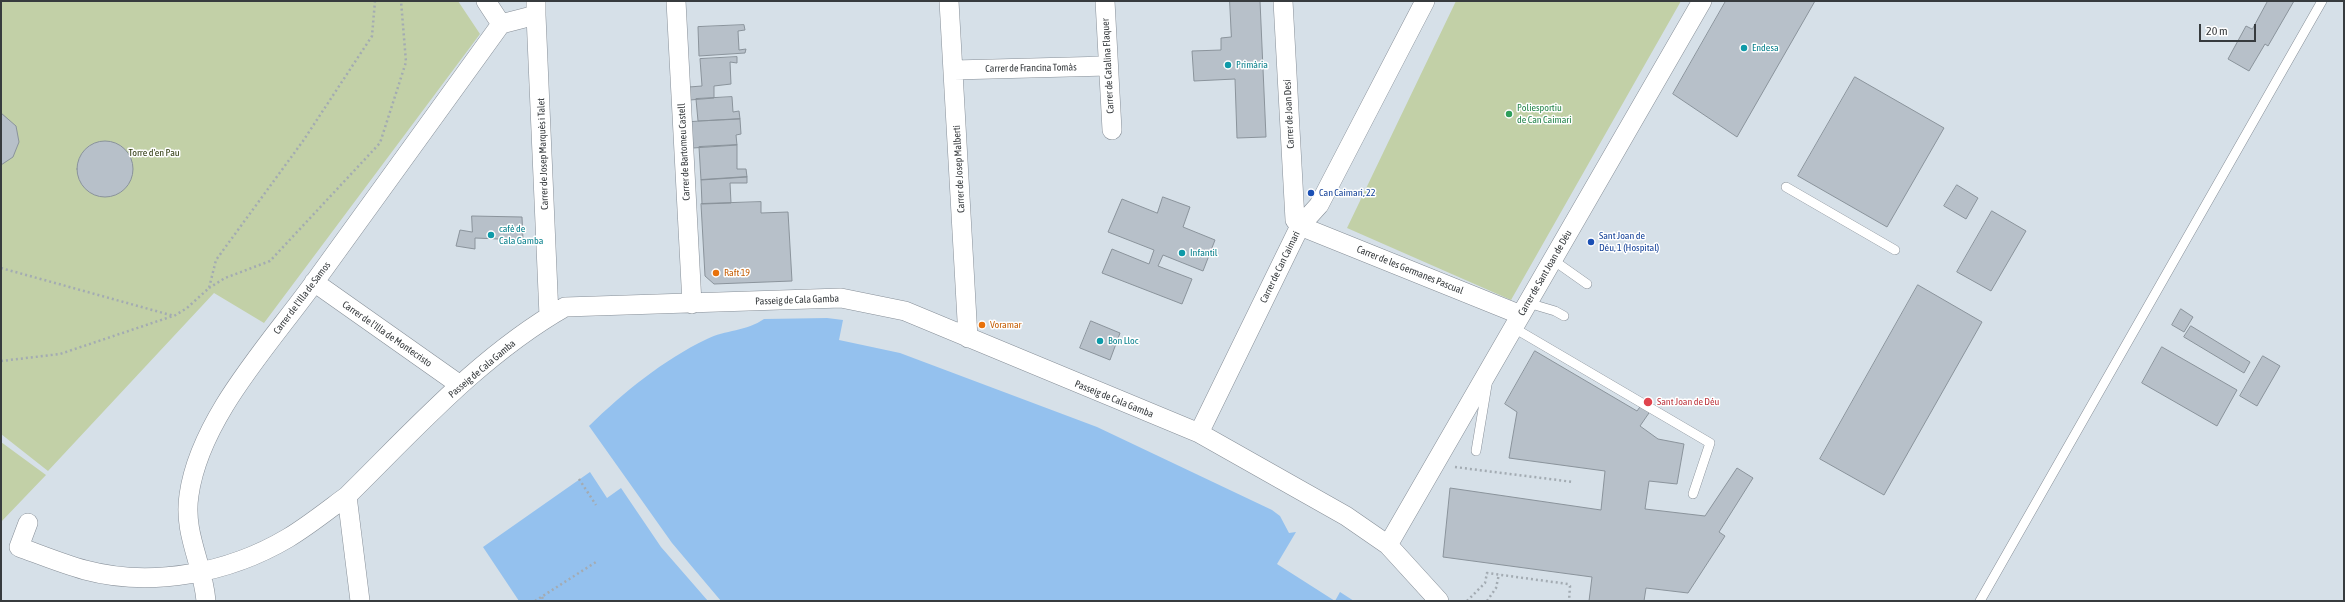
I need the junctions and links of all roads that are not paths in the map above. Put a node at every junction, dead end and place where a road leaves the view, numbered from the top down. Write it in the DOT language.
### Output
graph roads {
  1 [pos="486,1"];
  2 [pos="676,1"];
  3 [pos="949,1"];
  4 [pos="1105,1"];
  5 [pos="1283,1"];
  6 [pos="1425,1"];
  7 [pos="1702,1"];
  8 [pos="2322,1"];
  9 [pos="536,8"];
  10 [pos="501,24"];
  11 [pos="1108,66"];
  12 [pos="954,70"];
  13 [pos="1112,130"];
  14 [pos="1786,187"];
  15 [pos="1300,226"];
  16 [pos="1895,250"];
  17 [pos="1553,260"];
  18 [pos="314,282"];
  19 [pos="1587,284"];
  20 [pos="692,304"];
  21 [pos="1521,315"];
  22 [pos="549,316"];
  23 [pos="1564,316"];
  24 [pos="968,338"];
  25 [pos="1489,370"];
  26 [pos="460,385"];
  27 [pos="1199,433"];
  28 [pos="1476,451"];
  29 [pos="1693,494"];
  30 [pos="347,496"];
  31 [pos="28,523"];
  32 [pos="1388,545"];
  33 [pos="202,572"];
  34 [pos="206,601"];
  35 [pos="360,601"];
  36 [pos="1439,601"];
  37 [pos="1980,601"];
  1 -- 10 [label="street"];
  2 -- 20 [label="street, Carrer de Bartomeu Castell"];
  3 -- 12 [label="street, Carrer de Josep Malberti"];
  4 -- 11 [label="street, Carrer de Catalina Flaquer"];
  5 -- 15 [label="street, Carrer de Joan Desí"];
  6 -- 15 [label="street, Carrer de Can Caimari"];
  7 -- 17 [label="street, Carrer de Sant Joan de Déu"];
  8 -- 37 [label="lane"];
  9 -- 10 [label="street"];
  9 -- 22 [label="street, Carrer de Josep Marquès i Talet"];
  10 -- 18 [label="street, Carrer de l'Illa de Samos"];
  11 -- 12 [label="street, Carrer de Francina Tomàs"];
  11 -- 13 [label="street, Carrer de Catalina Flaquer"];
  12 -- 24 [label="street, Carrer de Josep Malberti"];
  14 -- 16 [label="lane"];
  15 -- 21 [label="street, Carrer de les Germanes Pascual"];
  15 -- 27 [label="street, Carrer de Can Caimari"];
  17 -- 19 [label="lane"];
  17 -- 21 [label="street, Carrer de Sant Joan de Déu"];
  18 -- 26 [label="street, Carrer de l'Illa de Montecristo"];
  18 -- 33 [label="street, Carrer de l'Illa de Samos"];
  20 -- 22 [label="street, Passeig de Cala Gamba"];
  20 -- 24 [label="street, Passeig de Cala Gamba"];
  21 -- 23 [label="lane"];
  21 -- 25 [label="street, Carrer de Sant Joan de Déu"];
  21 -- 29 [label="lane"];
  22 -- 26 [label="street, Passeig de Cala Gamba"];
  24 -- 27 [label="street, Passeig de Cala Gamba"];
  25 -- 28 [label="lane"];
  25 -- 32 [label="street, Carrer de Sant Joan de Déu"];
  26 -- 30 [label="street, Passeig de Cala Gamba"];
  27 -- 32 [label="street, Passeig de Cala Gamba"];
  30 -- 33 [label="street, Passeig de Cala Gamba"];
  30 -- 35 [label="street"];
  31 -- 33 [label="street, Passeig de Cala Gamba"];
  32 -- 36 [label="street, Passeig de Cala Gamba"];
  33 -- 34 [label="street, Carrer de l'Illa de Samos"];
}
